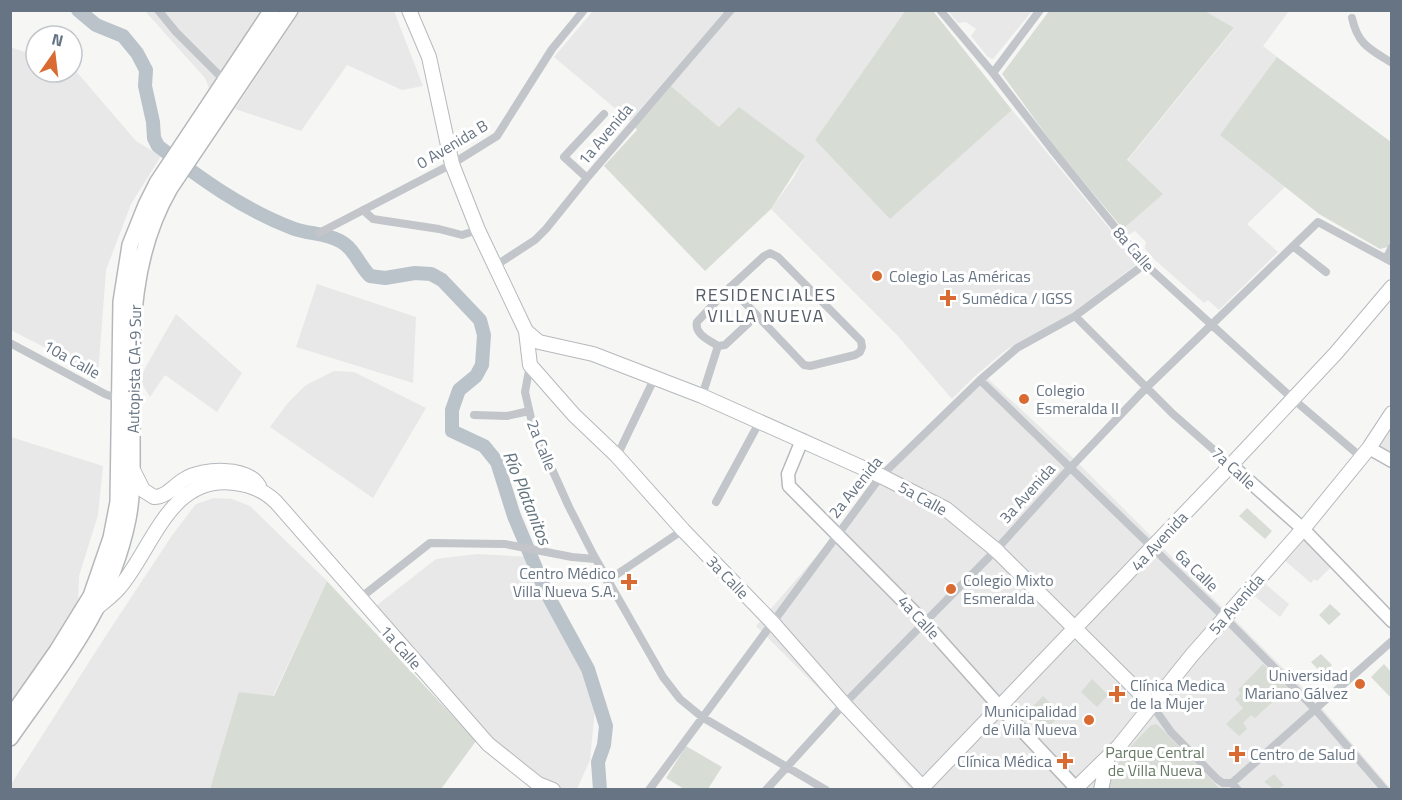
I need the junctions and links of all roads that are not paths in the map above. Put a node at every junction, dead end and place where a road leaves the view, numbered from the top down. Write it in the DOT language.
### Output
graph roads {
  1 [pos="158,10"];
  2 [pos="268,10"];
  3 [pos="272,10"];
  4 [pos="290,10"];
  5 [pos="409,10"];
  6 [pos="584,10"];
  7 [pos="731,10"];
  8 [pos="940,10"];
  9 [pos="1040,10"];
  10 [pos="1352,18"];
  11 [pos="258,33"];
  12 [pos="1392,63"];
  13 [pos="993,73"];
  14 [pos="225,81"];
  15 [pos="604,114"];
  16 [pos="200,132"];
  17 [pos="452,164"];
  18 [pos="587,178"];
  19 [pos="164,186"];
  20 [pos="363,210"];
  21 [pos="478,230"];
  22 [pos="319,233"];
  23 [pos="1293,246"];
  24 [pos="1392,247"];
  25 [pos="1389,260"];
  26 [pos="1145,264"];
  27 [pos="495,266"];
  28 [pos="1326,273"];
  29 [pos="1392,287"];
  30 [pos="727,290"];
  31 [pos="756,316"];
  32 [pos="1076,316"];
  33 [pos="1212,324"];
  34 [pos="526,331"];
  35 [pos="539,342"];
  36 [pos="10,343"];
  37 [pos="718,346"];
  38 [pos="530,359"];
  39 [pos="655,377"];
  40 [pos="980,380"];
  41 [pos="1147,387"];
  42 [pos="702,396"];
  43 [pos="1293,399"];
  44 [pos="121,400"];
  45 [pos="529,411"];
  46 [pos="1392,413"];
  47 [pos="474,415"];
  48 [pos="760,421"];
  49 [pos="802,440"];
  50 [pos="1365,452"];
  51 [pos="617,456"];
  52 [pos="1392,461"];
  53 [pos="1231,465"];
  54 [pos="132,468"];
  55 [pos="1070,468"];
  56 [pos="882,476"];
  57 [pos="262,490"];
  58 [pos="716,502"];
  59 [pos="1303,529"];
  60 [pos="683,530"];
  61 [pos="838,532"];
  62 [pos="1153,547"];
  63 [pos="996,550"];
  64 [pos="596,559"];
  65 [pos="607,581"];
  66 [pos="359,599"];
  67 [pos="98,607"];
  68 [pos="1225,618"];
  69 [pos="1392,621"];
  70 [pos="924,622"];
  71 [pos="773,623"];
  72 [pos="1074,628"];
  73 [pos="1392,641"];
  74 [pos="844,704"];
  75 [pos="1152,705"];
  76 [pos="999,706"];
  77 [pos="1315,709"];
  78 [pos="702,717"];
  79 [pos="10,718"];
  80 [pos="10,738"];
  81 [pos="1108,757"];
  82 [pos="786,767"];
  83 [pos="1235,786"];
  84 [pos="537,787"];
  85 [pos="553,789"];
  86 [pos="648,789"];
  87 [pos="766,789"];
  88 [pos="825,789"];
  89 [pos="923,789"];
  90 [pos="1076,789"];
  91 [pos="1101,789"];
  92 [pos="1385,789"];
  1 -- 14 [label="street"];
  2 -- 11 [label="highway"];
  3 -- 11 [label="highway, Autopista CA-9 Sur"];
  4 -- 16 [label="highway, Autopista CA-9 Sur"];
  5 -- 17 [label="main road, 2a Calle"];
  6 -- 17 [label="street, 0 Avenida B"];
  7 -- 18 [label="street, 1a Avenida"];
  8 -- 13 [label="street, 8a Calle"];
  9 -- 13 [label="street"];
  10 -- 12 [label="street"];
  11 -- 14 [label="highway, Autopista CA-9 Sur"];
  13 -- 26 [label="street, 8a Calle"];
  14 -- 16 [label="highway, Autopista CA-9 Sur"];
  15 -- 18 [label="street"];
  16 -- 19 [label="highway, Autopista CA-9 Sur"];
  17 -- 20 [label="street, 0 Avenida B"];
  17 -- 21 [label="main road, 2a Calle"];
  18 -- 27 [label="street, 1a Avenida"];
  19 -- 44 [label="highway, Autopista CA-9 Sur"];
  19 -- 54 [label="highway, Autopista CA-9 Sur"];
  20 -- 21 [label="street"];
  20 -- 22 [label="street, 0 Avenida B"];
  21 -- 27 [label="main road, 2a Calle"];
  23 -- 25 [label="street, 3a Avenida"];
  23 -- 28 [label="street"];
  23 -- 33 [label="street, 3a Avenida"];
  24 -- 25 [label="street"];
  26 -- 32 [label="street, 2a Avenida"];
  26 -- 33 [label="street, 8a Calle"];
  27 -- 34 [label="main road, 2a Calle"];
  29 -- 43 [label="main road, 4a Avenida"];
  30 -- 31 [label="street"];
  30 -- 31 [label="street"];
  30 -- 37 [label="street"];
  31 -- 37 [label="street"];
  32 -- 40 [label="street, 2a Avenida"];
  32 -- 41 [label="street, 7a Calle"];
  33 -- 41 [label="street, 3a Avenida"];
  33 -- 43 [label="street, 8a Calle"];
  34 -- 35 [label="main road, 5a Calle"];
  34 -- 38 [label="main road, 2a Calle"];
  35 -- 38 [label="main road"];
  35 -- 39 [label="main road, 5a Calle"];
  36 -- 44 [label="street, 10a Calle"];
  37 -- 42 [label="street"];
  38 -- 45 [label="street, 2a Calle"];
  38 -- 51 [label="main road, 3a Calle"];
  39 -- 42 [label="main road, 5a Calle"];
  39 -- 51 [label="street"];
  40 -- 55 [label="street, 6a Calle"];
  40 -- 56 [label="street, 2a Avenida"];
  41 -- 53 [label="street, 7a Calle"];
  41 -- 55 [label="street, 3a Avenida"];
  42 -- 48 [label="main road, 5a Calle"];
  43 -- 50 [label="street, 8a Calle"];
  43 -- 53 [label="main road, 4a Avenida"];
  44 -- 79 [label="highway, Autopista CA-9 Sur"];
  45 -- 47 [label="street"];
  45 -- 64 [label="street, 2a Calle"];
  46 -- 50 [label="main road, 5a Avenida"];
  48 -- 49 [label="main road, 5a Calle"];
  48 -- 58 [label="street"];
  49 -- 56 [label="main road, 5a Calle"];
  49 -- 61 [label="main road, 4a Calle"];
  50 -- 52 [label="main road, 8a Calle"];
  50 -- 59 [label="main road, 5a Avenida"];
  51 -- 60 [label="main road, 3a Calle"];
  53 -- 59 [label="main road, 7a Calle"];
  53 -- 62 [label="main road, 4a Avenida"];
  54 -- 57 [label="main road, 1a Calle"];
  54 -- 67 [label="highway, Autopista CA-9 Sur"];
  55 -- 62 [label="street, 6a Calle"];
  55 -- 63 [label="street, 3a Avenida"];
  56 -- 61 [label="street, 2a Avenida"];
  56 -- 63 [label="main road, 5a Calle"];
  57 -- 66 [label="main road, 1a Calle"];
  57 -- 67 [label="main road"];
  59 -- 68 [label="main road, 5a Avenida"];
  59 -- 69 [label="main road, 7a Calle"];
  60 -- 65 [label="street"];
  60 -- 71 [label="main road, 3a Calle"];
  61 -- 70 [label="main road, 4a Calle"];
  61 -- 71 [label="street, 2a Avenida"];
  62 -- 68 [label="street, 6a Calle"];
  62 -- 72 [label="main road, 4a Avenida"];
  63 -- 70 [label="street, 3a Avenida"];
  63 -- 72 [label="main road, 5a Calle"];
  64 -- 65 [label="street, 2a Calle"];
  64 -- 66 [label="street"];
  65 -- 78 [label="street, 2a Calle"];
  66 -- 84 [label="main road, 1a Calle"];
  67 -- 80 [label="highway, Autopista CA-9 Sur"];
  68 -- 75 [label="main road, 5a Avenida"];
  68 -- 77 [label="street, 6a Calle"];
  70 -- 74 [label="street, 3a Avenida"];
  70 -- 76 [label="main road, 4a Calle"];
  71 -- 74 [label="main road, 3a Calle"];
  71 -- 78 [label="street, 2a Avenida"];
  72 -- 75 [label="main road, 5a Calle"];
  72 -- 76 [label="main road, 4a Avenida"];
  73 -- 77 [label="street"];
  74 -- 82 [label="street, 3a Avenida"];
  74 -- 89 [label="main road, 3a Calle"];
  75 -- 81 [label="main road, 5a Avenida"];
  75 -- 83 [label="street, 5a Calle"];
  76 -- 89 [label="main road, 4a Avenida"];
  76 -- 90 [label="main road, 4a Calle"];
  77 -- 83 [label="street"];
  77 -- 92 [label="street, 6a Calle"];
  78 -- 82 [label="street, 2a Calle"];
  78 -- 86 [label="street, 2a Avenida"];
  81 -- 90 [label="main road, 5a Avenida"];
  81 -- 91 [label="main road"];
  82 -- 87 [label="street, 3a Avenida"];
  82 -- 88 [label="street, 2a Calle"];
  84 -- 85 [label="main road, 1a Calle"];
}
